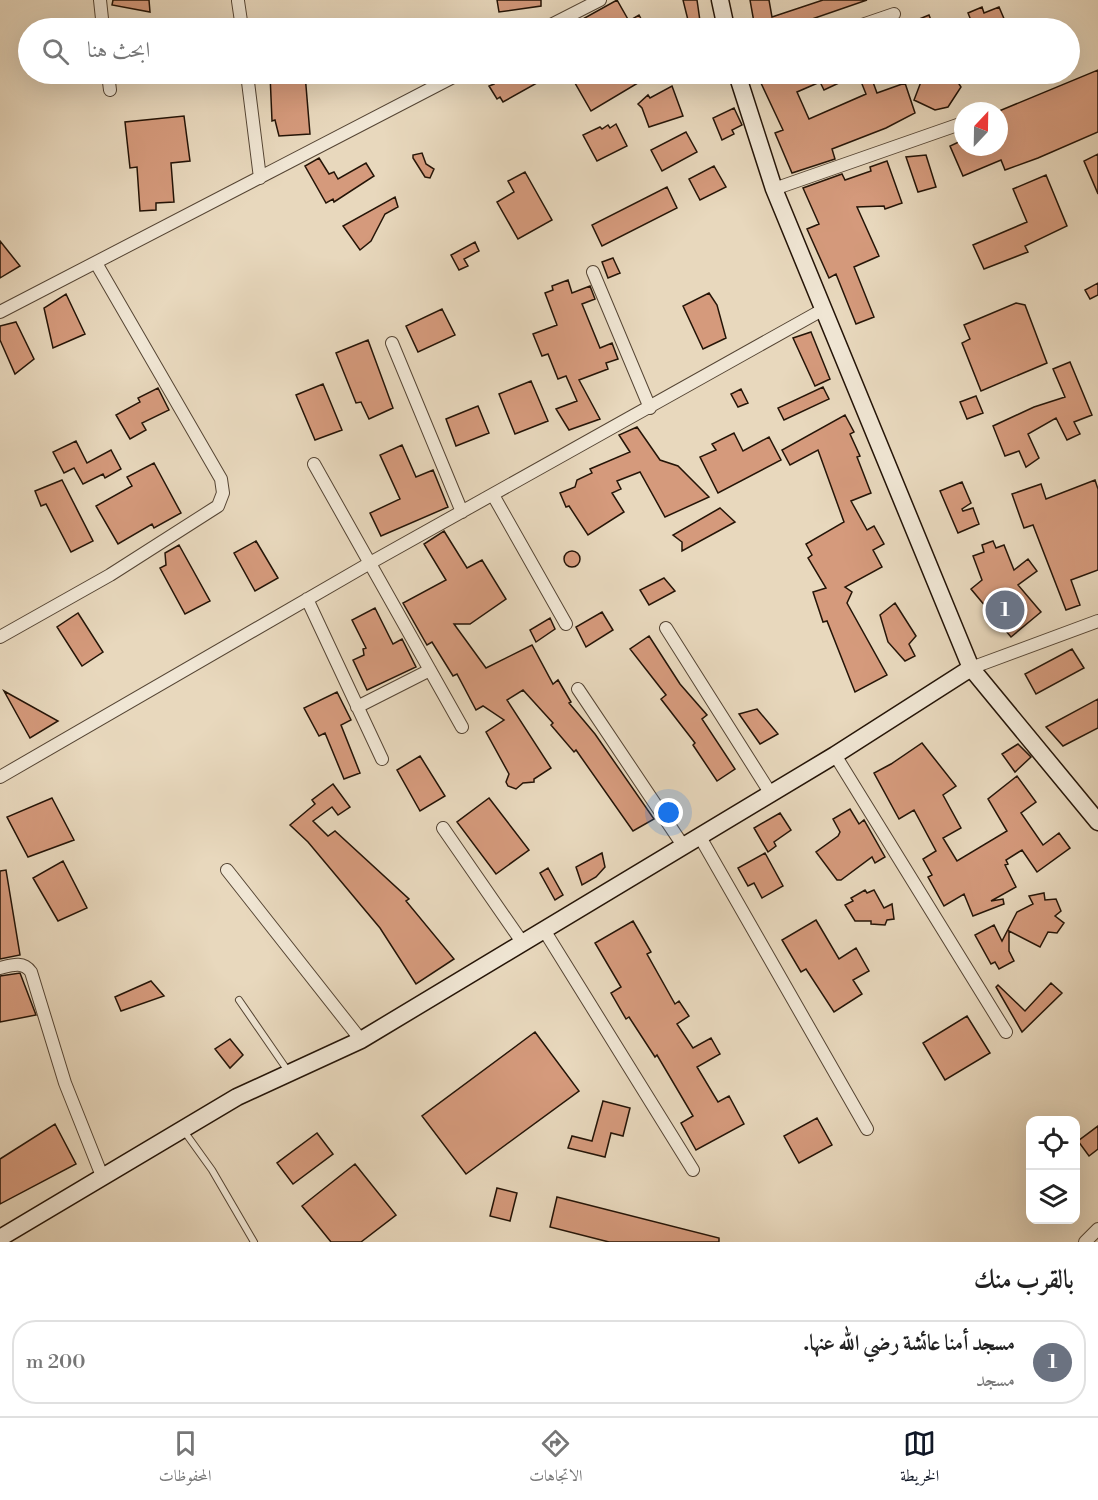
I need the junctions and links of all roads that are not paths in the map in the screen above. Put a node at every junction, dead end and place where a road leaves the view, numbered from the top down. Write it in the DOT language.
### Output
graph roads {
  1 [pos="100,0"];
  2 [pos="600,0"];
  3 [pos="720,0"];
  4 [pos="238,1"];
  5 [pos="894,14"];
  6 [pos="102,18"];
  7 [pos="241,18"];
  8 [pos="565,18"];
  9 [pos="724,18"];
  10 [pos="882,18"];
  11 [pos="109,84"];
  12 [pos="248,84"];
  13 [pos="440,84"];
  14 [pos="740,84"];
  15 [pos="110,90"];
  16 [pos="954,126"];
  17 [pos="260,178"];
  18 [pos="774,189"];
  19 [pos="96,263"];
  20 [pos="592,272"];
  21 [pos="824,309"];
  22 [pos="0,312"];
  23 [pos="392,343"];
  24 [pos="650,408"];
  25 [pos="314,464"];
  26 [pos="493,495"];
  27 [pos="462,512"];
  28 [pos="370,563"];
  29 [pos="307,599"];
  30 [pos="1098,621"];
  31 [pos="566,624"];
  32 [pos="666,628"];
  33 [pos="0,637"];
  34 [pos="971,668"];
  35 [pos="430,670"];
  36 [pos="578,689"];
  37 [pos="357,707"];
  38 [pos="462,727"];
  39 [pos="835,755"];
  40 [pos="382,759"];
  41 [pos="0,777"];
  42 [pos="771,794"];
  43 [pos="1098,822"];
  44 [pos="443,828"];
  45 [pos="700,837"];
  46 [pos="684,847"];
  47 [pos="227,870"];
  48 [pos="544,930"];
  49 [pos="522,942"];
  50 [pos="0,968"];
  51 [pos="239,1000"];
  52 [pos="1006,1032"];
  53 [pos="361,1040"];
  54 [pos="289,1072"];
  55 [pos="182,1128"];
  56 [pos="867,1129"];
  57 [pos="693,1170"];
  58 [pos="102,1176"];
  59 [pos="1098,1229"];
  60 [pos="0,1238"];
  61 [pos="254,1242"];
  62 [pos="1085,1242"];
  1 -- 6 [label="street"];
  2 -- 8 [label="street"];
  3 -- 9 [label="street"];
  4 -- 7 [label="street"];
  5 -- 10 [label="street"];
  11 -- 15 [label="street"];
  12 -- 17 [label="street"];
  13 -- 17 [label="street"];
  14 -- 18 [label="street"];
  16 -- 18 [label="street"];
  17 -- 19 [label="street"];
  18 -- 21 [label="street"];
  19 -- 22 [label="street"];
  19 -- 33 [label="street"];
  20 -- 24 [label="street"];
  21 -- 24 [label="street"];
  21 -- 34 [label="street"];
  23 -- 27 [label="street"];
  24 -- 26 [label="street"];
  25 -- 28 [label="street"];
  26 -- 27 [label="street"];
  26 -- 31 [label="street"];
  27 -- 28 [label="street"];
  28 -- 29 [label="street"];
  28 -- 35 [label="street"];
  29 -- 37 [label="street"];
  29 -- 41 [label="street"];
  30 -- 34 [label="street"];
  32 -- 42 [label="street"];
  34 -- 39 [label="street"];
  34 -- 43 [label="street"];
  35 -- 37 [label="street"];
  35 -- 38 [label="street"];
  36 -- 46 [label="street"];
  37 -- 40 [label="street"];
  39 -- 42 [label="street"];
  39 -- 52 [label="street"];
  42 -- 45 [label="street"];
  44 -- 49 [label="street"];
  45 -- 46 [label="street"];
  45 -- 56 [label="street"];
  46 -- 48 [label="street"];
  47 -- 53 [label="street"];
  48 -- 49 [label="street"];
  48 -- 57 [label="street"];
  49 -- 53 [label="street"];
  50 -- 58 [label="street"];
  51 -- 54 [label="lane"];
  53 -- 54 [label="street"];
  54 -- 55 [label="street"];
  55 -- 58 [label="street"];
  55 -- 61 [label="lane"];
  58 -- 60 [label="street"];
  59 -- 62 [label="street"];
}
